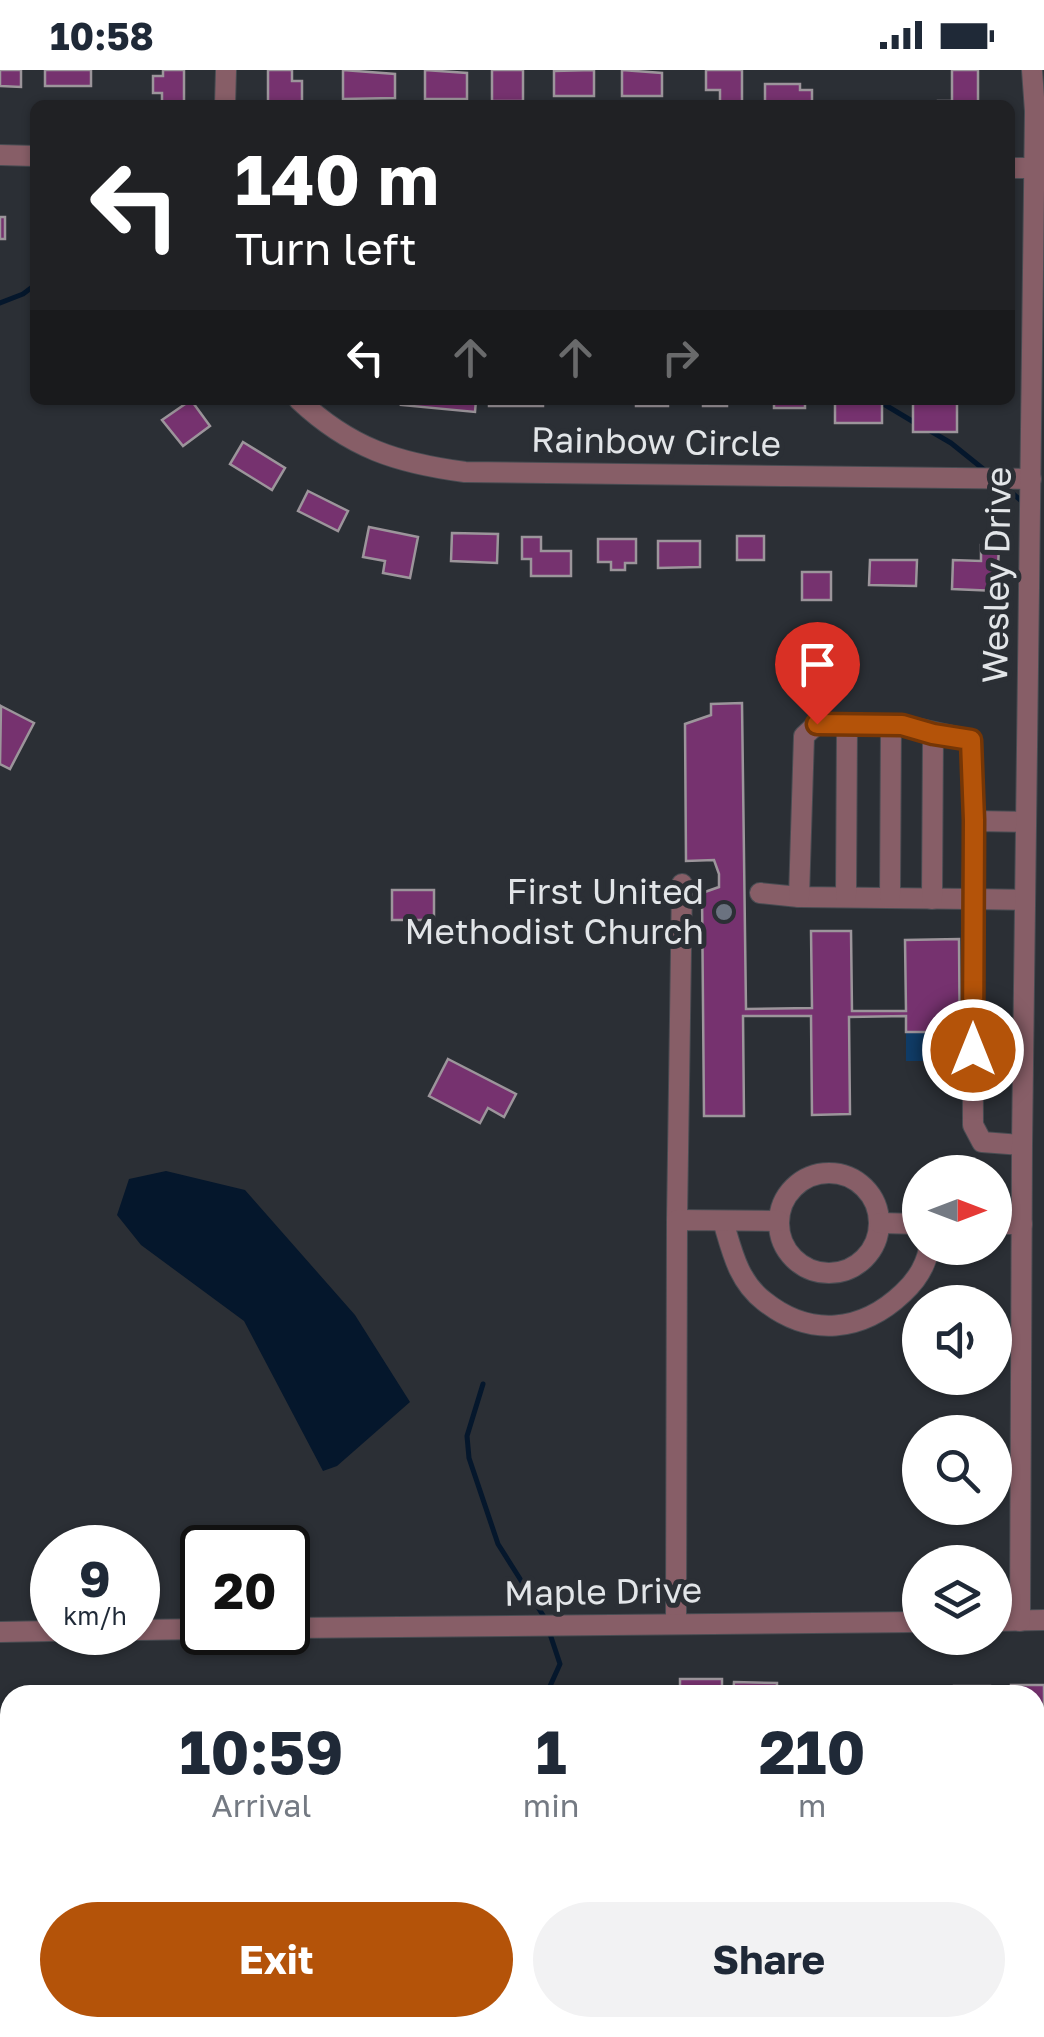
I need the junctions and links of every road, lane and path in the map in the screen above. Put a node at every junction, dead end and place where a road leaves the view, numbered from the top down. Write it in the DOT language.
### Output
graph roads {
  1 [pos="226,70"];
  2 [pos="1032,70"];
  3 [pos="226,100"];
  4 [pos="0,155"];
  5 [pos="30,156"];
  6 [pos="1015,168"];
  7 [pos="1034,168"];
  8 [pos="305,405"];
  9 [pos="1031,479"];
  10 [pos="847,725"];
  11 [pos="891,725"];
  12 [pos="933,734"];
  13 [pos="974,820"];
  14 [pos="1026,822"];
  15 [pos="682,884"];
  16 [pos="760,893"];
  17 [pos="799,897"];
  18 [pos="846,897"];
  19 [pos="890,897"];
  20 [pos="932,898"];
  21 [pos="972,899"];
  22 [pos="1025,900"];
  23 [pos="1022,1145"];
  24 [pos="677,1220"];
  25 [pos="723,1221"];
  26 [pos="779,1221"];
  27 [pos="880,1223"];
  28 [pos="902,1224"];
  29 [pos="1012,1224"];
  30 [pos="1022,1224"];
  31 [pos="926,1265"];
  32 [pos="1044,1620"];
  33 [pos="1012,1621"];
  34 [pos="1020,1621"];
  35 [pos="902,1622"];
  36 [pos="676,1624"];
  37 [pos="310,1628"];
  38 [pos="30,1631"];
  39 [pos="0,1632"];
  1 -- 3 [label="street"];
  2 -- 7 [label="street, Wesley Drive"];
  4 -- 5 [label="street"];
  6 -- 7 [label="street"];
  7 -- 9 [label="street, Wesley Drive"];
  8 -- 9 [label="street, Rainbow Circle"];
  9 -- 14 [label="street, Wesley Drive"];
  10 -- 11 [label="street"];
  10 -- 17 [label="street"];
  10 -- 18 [label="street"];
  11 -- 12 [label="street"];
  11 -- 19 [label="street"];
  12 -- 13 [label="street"];
  12 -- 20 [label="street"];
  13 -- 14 [label="street"];
  13 -- 21 [label="street"];
  14 -- 22 [label="street, Wesley Drive"];
  15 -- 24 [label="street"];
  16 -- 17 [label="street"];
  17 -- 18 [label="street"];
  18 -- 19 [label="street"];
  19 -- 20 [label="street"];
  20 -- 21 [label="street"];
  21 -- 22 [label="street"];
  21 -- 23 [label="street"];
  22 -- 23 [label="street, Wesley Drive"];
  23 -- 30 [label="street, Wesley Drive"];
  24 -- 25 [label="street"];
  24 -- 36 [label="street"];
  25 -- 26 [label="street"];
  25 -- 31 [label="street"];
  26 -- 27 [label="street"];
  26 -- 27 [label="street"];
  27 -- 28 [label="street"];
  29 -- 30 [label="street"];
  30 -- 34 [label="street, Wesley Drive"];
  32 -- 34 [label="street"];
  33 -- 34 [label="street"];
  35 -- 36 [label="street, Maple Drive"];
  36 -- 37 [label="street, Maple Drive"];
  38 -- 39 [label="street"];
}
